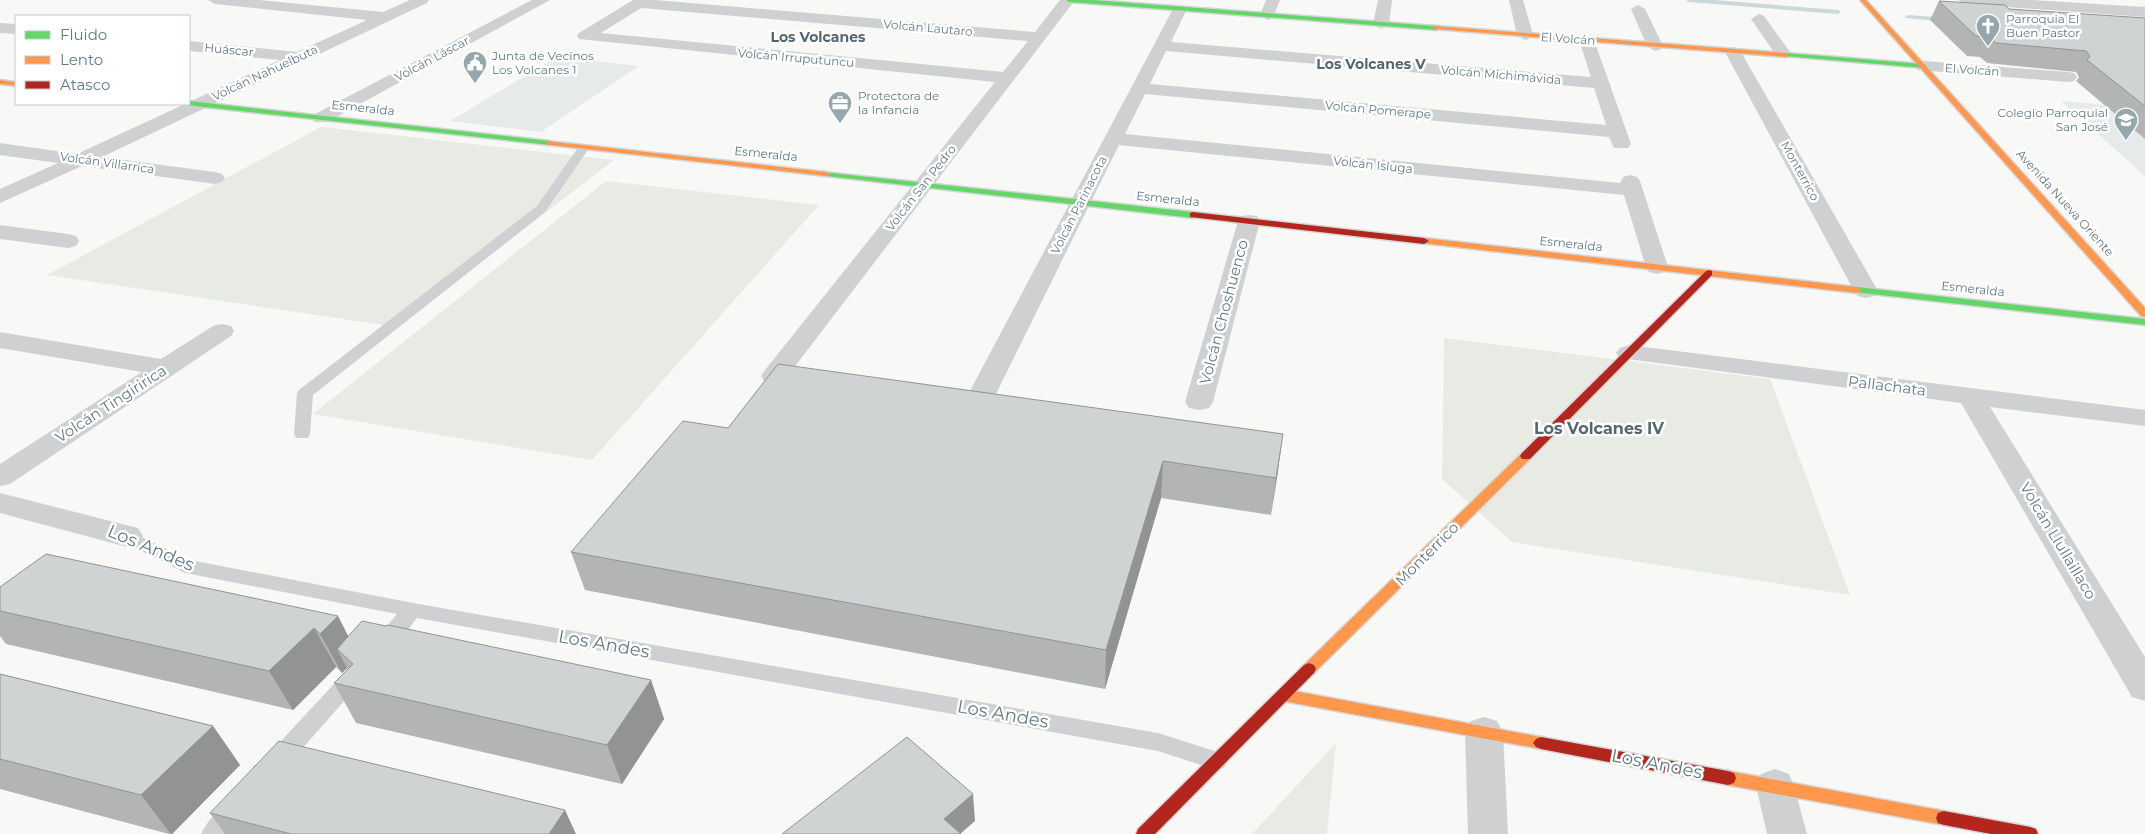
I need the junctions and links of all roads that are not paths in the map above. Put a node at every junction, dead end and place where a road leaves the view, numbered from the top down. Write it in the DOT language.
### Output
graph roads {
  1 [pos="215,0"];
  2 [pos="422,0"];
  3 [pos="543,0"];
  4 [pos="1069,0"];
  5 [pos="1273,0"];
  6 [pos="1385,0"];
  7 [pos="1516,0"];
  8 [pos="1863,0"];
  9 [pos="1965,0"];
  10 [pos="2116,0"];
  11 [pos="2003,1"];
  12 [pos="640,2"];
  13 [pos="1152,3"];
  14 [pos="1180,9"];
  15 [pos="1638,9"];
  16 [pos="2138,11"];
  17 [pos="1268,15"];
  18 [pos="386,17"];
  19 [pos="1759,19"];
  20 [pos="1381,24"];
  21 [pos="1525,36"];
  22 [pos="1039,37"];
  23 [pos="1587,40"];
  24 [pos="190,46"];
  25 [pos="1161,46"];
  26 [pos="1655,46"];
  27 [pos="1733,52"];
  28 [pos="1784,56"];
  29 [pos="299,57"];
  30 [pos="1924,66"];
  31 [pos="2068,77"];
  32 [pos="1007,78"];
  33 [pos="0,82"];
  34 [pos="1601,83"];
  35 [pos="15,84"];
  36 [pos="1139,88"];
  37 [pos="193,104"];
  38 [pos="321,118"];
  39 [pos="1113,139"];
  40 [pos="584,147"];
  41 [pos="0,149"];
  42 [pos="81,159"];
  43 [pos="214,178"];
  44 [pos="923,185"];
  45 [pos="0,197"];
  46 [pos="1080,202"];
  47 [pos="1249,221"];
  48 [pos="0,232"];
  49 [pos="68,241"];
  50 [pos="1657,267"];
  51 [pos="1709,273"];
  52 [pos="1866,290"];
  53 [pos="2145,314"];
  54 [pos="2145,322"];
  55 [pos="222,331"];
  56 [pos="0,340"];
  57 [pos="1629,353"];
  58 [pos="166,368"];
  59 [pos="774,376"];
  60 [pos="1970,396"];
  61 [pos="978,402"];
  62 [pos="1199,402"];
  63 [pos="2145,418"];
  64 [pos="302,434"];
  65 [pos="0,477"];
  66 [pos="0,503"];
  67 [pos="126,536"];
  68 [pos="413,610"];
  69 [pos="2145,687"];
  70 [pos="1283,695"];
  71 [pos="1484,732"];
  72 [pos="1216,761"];
  73 [pos="264,776"];
  74 [pos="1774,786"];
  75 [pos="245,798"];
  76 [pos="213,834"];
  77 [pos="1144,834"];
  78 [pos="1488,834"];
  79 [pos="1787,834"];
  80 [pos="2030,834"];
  1 -- 18 [label="street"];
  2 -- 18 [label="street, Volcán Nahuelbuta"];
  3 -- 38 [label="street, Volcán Láscar"];
  4 -- 13 [label="street, El Volcán"];
  4 -- 22 [label="street, Volcán San Pedro"];
  5 -- 17 [label="street"];
  6 -- 20 [label="street"];
  7 -- 21 [label="street"];
  8 -- 30 [label="street, Avenida Nueva Oriente"];
  9 -- 11 [label="street"];
  10 -- 16 [label="street"];
  11 -- 16 [label="street"];
  12 -- 22 [label="street, Volcán Lautaro"];
  12 -- 32 [label="street, Volcán Irruputuncu"];
  13 -- 14 [label="street, El Volcán"];
  14 -- 17 [label="street, El Volcán"];
  14 -- 25 [label="street, Volcán Parinacota"];
  15 -- 26 [label="street"];
  17 -- 20 [label="street, El Volcán"];
  18 -- 29 [label="street, Volcán Nahuelbuta"];
  19 -- 28 [label="street"];
  20 -- 21 [label="street, El Volcán"];
  21 -- 23 [label="street, El Volcán"];
  22 -- 32 [label="street, Volcán San Pedro"];
  23 -- 26 [label="street, El Volcán"];
  23 -- 34 [label="street"];
  24 -- 29 [label="street, Huáscar"];
  25 -- 34 [label="street, Volcán Michimávida"];
  25 -- 36 [label="street, Volcán Parinacota"];
  26 -- 27 [label="street, El Volcán"];
  27 -- 28 [label="street, El Volcán"];
  27 -- 52 [label="street, Monterrico"];
  28 -- 30 [label="street, El Volcán"];
  29 -- 37 [label="street, Volcán Nahuelbuta"];
  30 -- 31 [label="street, El Volcán"];
  30 -- 53 [label="street, Avenida Nueva Oriente"];
  32 -- 44 [label="street, Volcán San Pedro"];
  33 -- 35 [label="street"];
  34 -- 36 [label="street, Volcán Pomerape"];
  36 -- 39 [label="street, Volcán Parinacota"];
  37 -- 38 [label="street, Esmeralda"];
  37 -- 42 [label="street, Volcán Nahuelbuta"];
  38 -- 40 [label="street, Esmeralda"];
  39 -- 46 [label="street, Volcán Parinacota"];
  39 -- 50 [label="street, Volcán Isluga"];
  40 -- 44 [label="street, Esmeralda"];
  40 -- 64 [label="lane"];
  41 -- 42 [label="street, Volcán Villarrica"];
  42 -- 43 [label="street, Volcán Villarrica"];
  42 -- 45 [label="street, Volcán Nahuelbuta"];
  44 -- 46 [label="street, Esmeralda"];
  44 -- 59 [label="street, Volcán San Pedro"];
  46 -- 47 [label="street, Esmeralda"];
  46 -- 61 [label="street, Volcán Parinacota"];
  47 -- 50 [label="street, Esmeralda"];
  47 -- 62 [label="street, Volcán Choshuenco"];
  48 -- 49 [label="street"];
  50 -- 51 [label="street, Esmeralda"];
  51 -- 52 [label="street, Esmeralda"];
  51 -- 57 [label="street, Monterrico"];
  52 -- 54 [label="street, Esmeralda"];
  55 -- 58 [label="street, Volcán Tingiririca"];
  56 -- 58 [label="street"];
  57 -- 60 [label="street, Pallachata"];
  57 -- 70 [label="street, Monterrico"];
  58 -- 65 [label="street, Volcán Tingiririca"];
  60 -- 63 [label="street, Pallachata"];
  60 -- 69 [label="street, Volcán Llullaillaco"];
  66 -- 67 [label="street, Los Andes"];
  67 -- 68 [label="lane, Los Andes"];
  68 -- 72 [label="lane, Los Andes"];
  68 -- 73 [label="lane"];
  70 -- 71 [label="street, Los Andes"];
  70 -- 72 [label="street, Monterrico"];
  71 -- 74 [label="street, Los Andes"];
  71 -- 78 [label="street"];
  72 -- 77 [label="street, Monterrico"];
  74 -- 79 [label="street"];
  74 -- 80 [label="street, Los Andes"];
  75 -- 76 [label="lane"];
}
